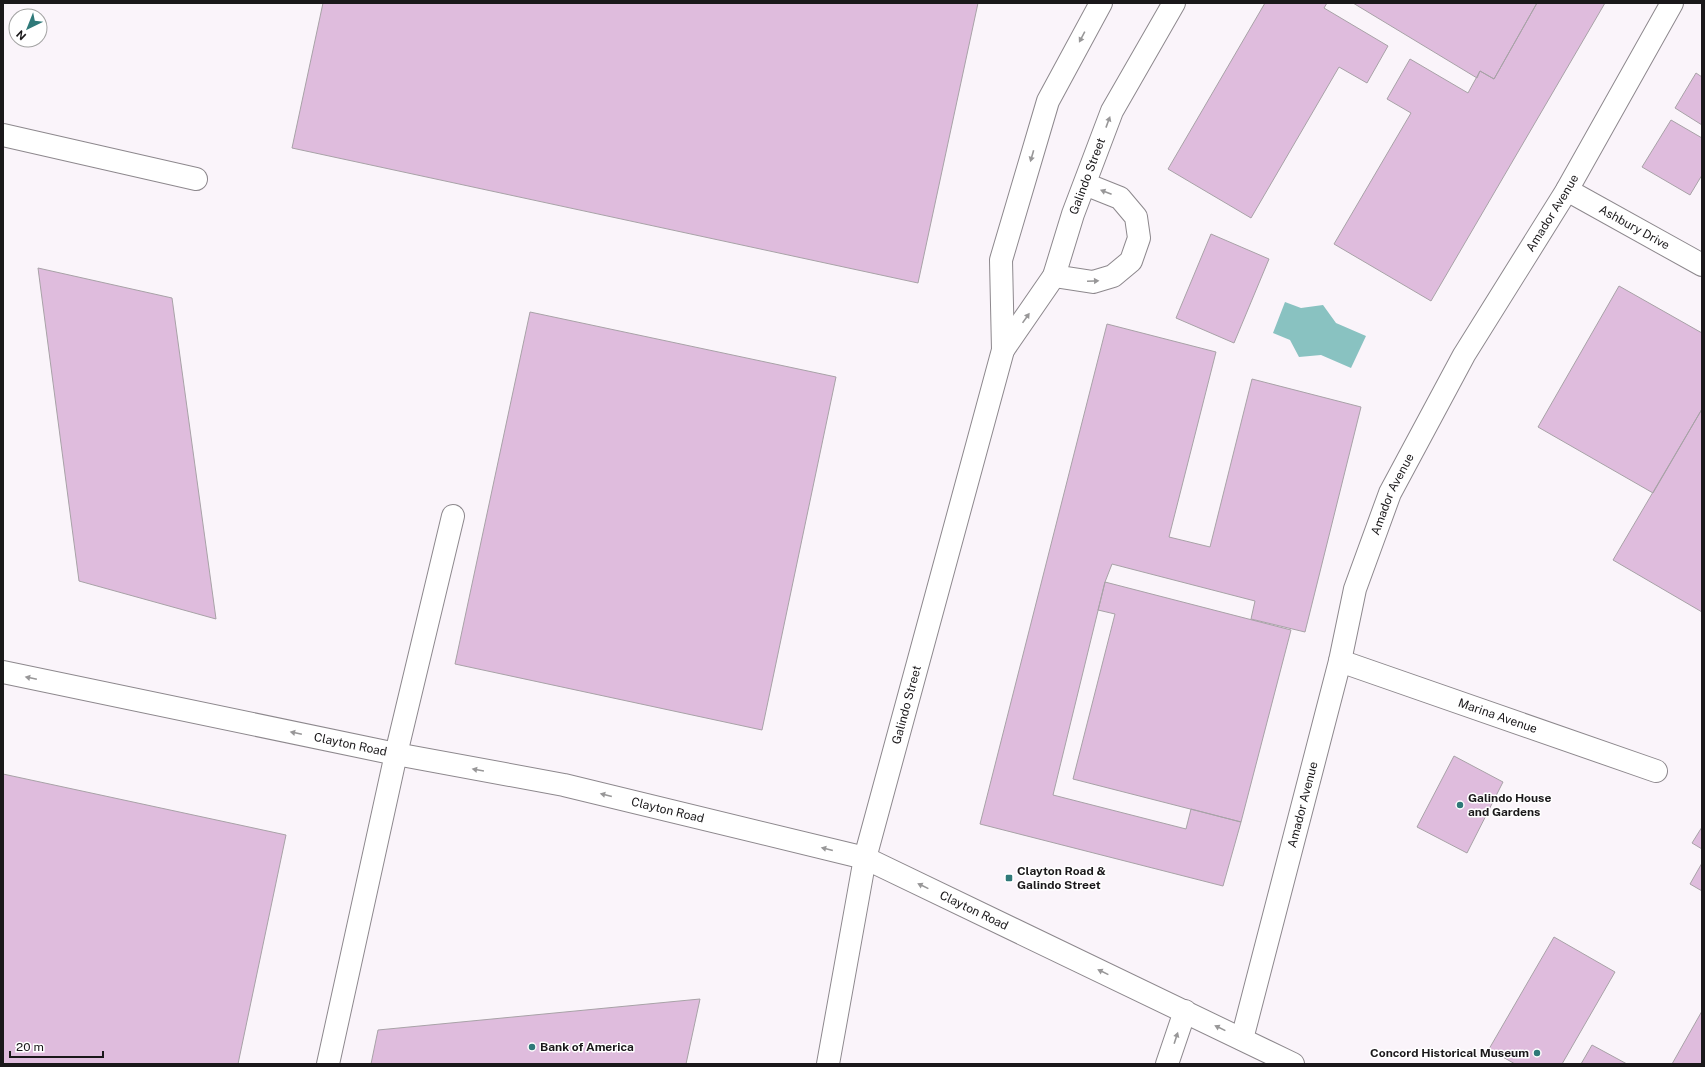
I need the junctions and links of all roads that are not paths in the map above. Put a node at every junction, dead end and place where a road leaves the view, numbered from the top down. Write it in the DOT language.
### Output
graph roads {
  1 [pos="1101,3"];
  2 [pos="1174,3"];
  3 [pos="1672,3"];
  4 [pos="3,135"];
  5 [pos="196,179"];
  6 [pos="1085,184"];
  7 [pos="1567,190"];
  8 [pos="1702,265"];
  9 [pos="1054,276"];
  10 [pos="1003,350"];
  11 [pos="453,516"];
  12 [pos="1340,661"];
  13 [pos="3,672"];
  14 [pos="396,754"];
  15 [pos="1656,771"];
  16 [pos="865,858"];
  17 [pos="1185,1011"];
  18 [pos="1242,1039"];
  19 [pos="328,1064"];
  20 [pos="828,1064"];
  21 [pos="1167,1064"];
  22 [pos="1293,1064"];
  1 -- 10 [label="main road, Galindo Street, one-way"];
  6 -- 2 [label="main road, Galindo Street, one-way"];
  3 -- 7 [label="main road, Amador Avenue"];
  4 -- 5 [label="main road"];
  6 -- 9 [label="main road, Galindo Street"];
  9 -- 6 [label="main road, one-way"];
  7 -- 8 [label="main road, Ashbury Drive"];
  7 -- 12 [label="main road, Amador Avenue"];
  10 -- 9 [label="main road, Galindo Street, one-way"];
  10 -- 16 [label="main road, Galindo Street"];
  11 -- 14 [label="main road"];
  12 -- 15 [label="main road, Marina Avenue"];
  12 -- 18 [label="main road, Amador Avenue"];
  14 -- 13 [label="main road, Clayton Road, one-way"];
  16 -- 14 [label="main road, Clayton Road, one-way"];
  14 -- 19 [label="main road"];
  17 -- 16 [label="main road, Clayton Road, one-way"];
  16 -- 20 [label="main road, Galindo Street"];
  18 -- 17 [label="main road, Clayton Road, one-way"];
  21 -- 17 [label="main road, one-way"];
  18 -- 22 [label="main road, Clayton Road"];
}
